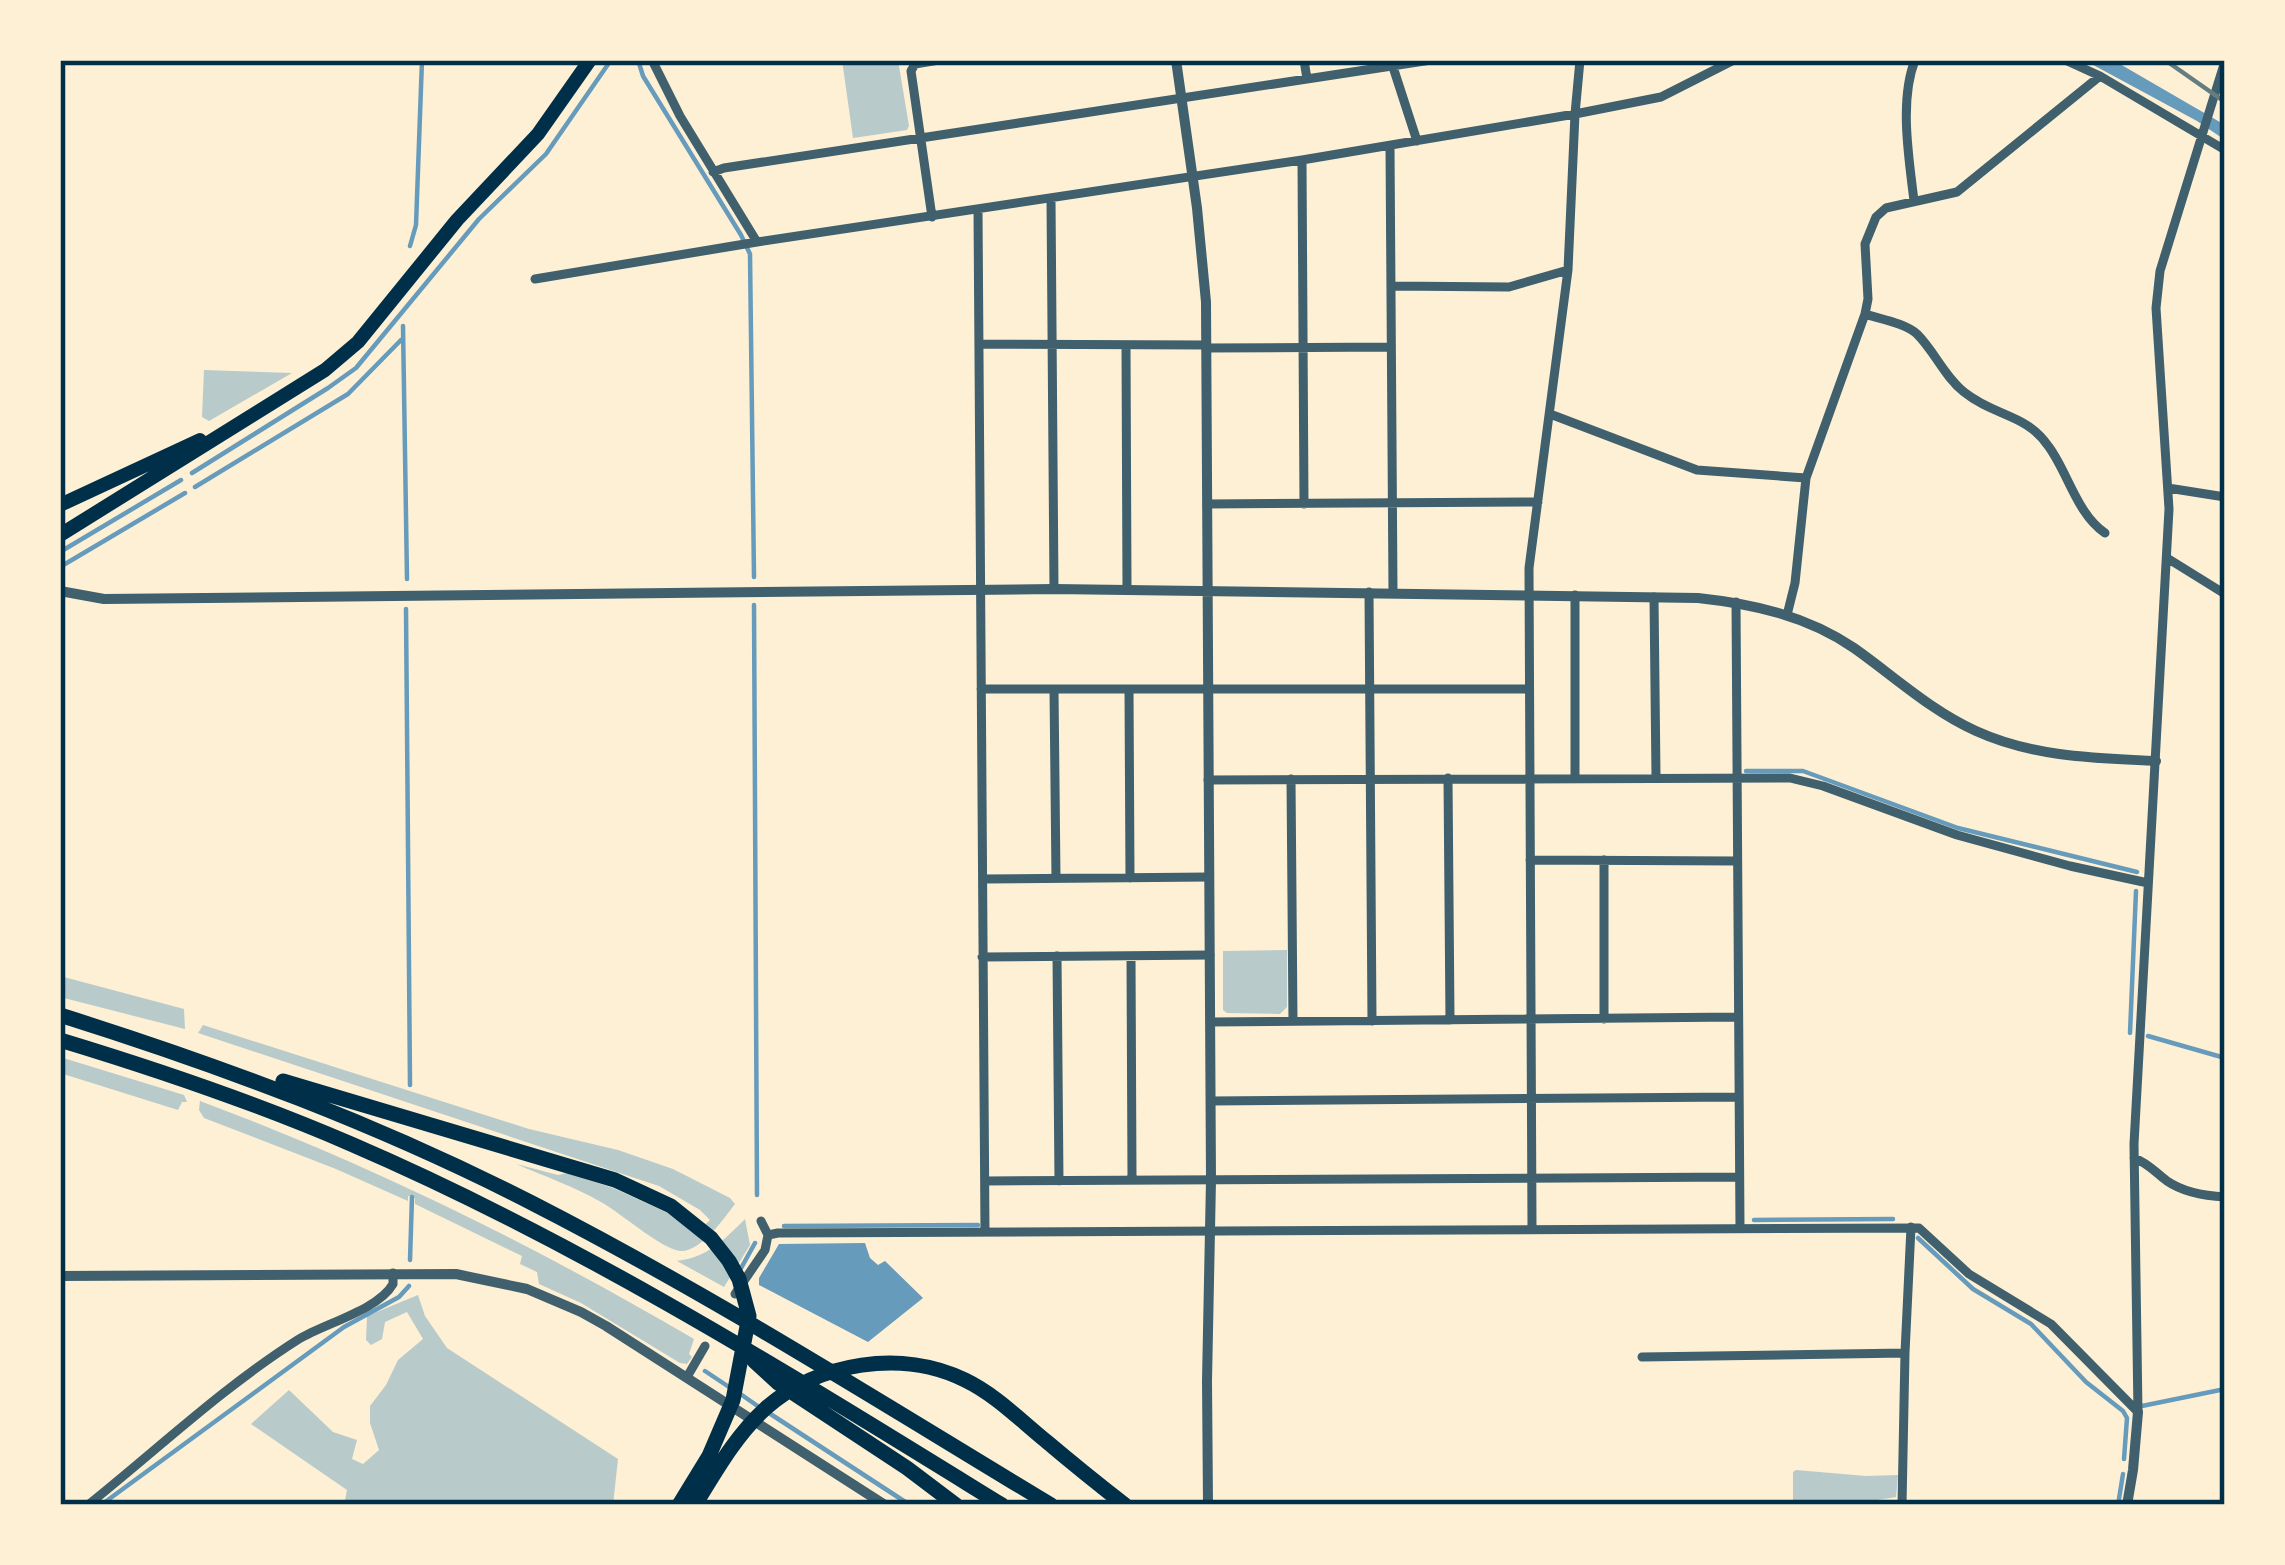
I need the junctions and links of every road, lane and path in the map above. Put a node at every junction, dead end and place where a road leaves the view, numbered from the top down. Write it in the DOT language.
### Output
graph roads {
  1 [pos="590,60"];
  2 [pos="652,60"];
  3 [pos="939,60"];
  4 [pos="1175,60"];
  5 [pos="1304,60"];
  6 [pos="1431,60"];
  7 [pos="1580,60"];
  8 [pos="1734,60"];
  9 [pos="1915,60"];
  10 [pos="2065,60"];
  11 [pos="2225,61"];
  12 [pos="1393,67"];
  13 [pos="2099,76"];
  14 [pos="1307,79"];
  15 [pos="1181,99"];
  16 [pos="1575,114"];
  17 [pos="2203,133"];
  18 [pos="920,137"];
  19 [pos="1417,141"];
  20 [pos="1390,146"];
  21 [pos="2225,150"];
  22 [pos="1302,160"];
  23 [pos="713,172"];
  24 [pos="1192,177"];
  25 [pos="1052,199"];
  26 [pos="1914,201"];
  27 [pos="978,210"];
  28 [pos="932,218"];
  29 [pos="757,242"];
  30 [pos="1568,270"];
  31 [pos="535,279"];
  32 [pos="1391,286"];
  33 [pos="1865,314"];
  34 [pos="979,344"];
  35 [pos="1052,344"];
  36 [pos="1126,345"];
  37 [pos="1206,347"];
  38 [pos="1391,347"];
  39 [pos="1303,348"];
  40 [pos="1550,414"];
  41 [pos="248,418"];
  42 [pos="1806,478"];
  43 [pos="2168,488"];
  44 [pos="2225,497"];
  45 [pos="1538,502"];
  46 [pos="1392,503"];
  47 [pos="1207,504"];
  48 [pos="1304,504"];
  49 [pos="60,506"];
  50 [pos="2105,533"];
  51 [pos="60,535"];
  52 [pos="2167,558"];
  53 [pos="1054,589"];
  54 [pos="1127,589"];
  55 [pos="1208,589"];
  56 [pos="980,590"];
  57 [pos="60,591"];
  58 [pos="1369,592"];
  59 [pos="1393,592"];
  60 [pos="1528,594"];
  61 [pos="2225,594"];
  62 [pos="1575,595"];
  63 [pos="1654,597"];
  64 [pos="1736,602"];
  65 [pos="1787,615"];
  66 [pos="981,689"];
  67 [pos="1054,689"];
  68 [pos="1129,689"];
  69 [pos="1208,689"];
  70 [pos="1370,689"];
  71 [pos="1529,689"];
  72 [pos="2156,761"];
  73 [pos="1735,776"];
  74 [pos="1656,777"];
  75 [pos="1448,778"];
  76 [pos="1529,778"];
  77 [pos="1576,778"];
  78 [pos="1292,779"];
  79 [pos="1370,779"];
  80 [pos="1208,780"];
  81 [pos="1530,860"];
  82 [pos="1604,860"];
  83 [pos="1736,861"];
  84 [pos="1209,877"];
  85 [pos="1056,878"];
  86 [pos="1130,878"];
  87 [pos="984,879"];
  88 [pos="2148,883"];
  89 [pos="1210,955"];
  90 [pos="1057,956"];
  91 [pos="1131,956"];
  92 [pos="982,958"];
  93 [pos="60,1015"];
  94 [pos="1604,1018"];
  95 [pos="1737,1018"];
  96 [pos="1531,1019"];
  97 [pos="1450,1020"];
  98 [pos="1293,1021"];
  99 [pos="1372,1021"];
  100 [pos="1210,1022"];
  101 [pos="60,1040"];
  102 [pos="148,1042"];
  103 [pos="1738,1097"];
  104 [pos="1531,1099"];
  105 [pos="1211,1101"];
  106 [pos="2134,1158"];
  107 [pos="1739,1177"];
  108 [pos="1532,1179"];
  109 [pos="1059,1180"];
  110 [pos="1132,1180"];
  111 [pos="1211,1180"];
  112 [pos="985,1181"];
  113 [pos="2225,1197"];
  114 [pos="760,1221"];
  115 [pos="1911,1227"];
  116 [pos="1740,1228"];
  117 [pos="1532,1229"];
  118 [pos="1211,1231"];
  119 [pos="985,1232"];
  120 [pos="769,1235"];
  121 [pos="393,1273"];
  122 [pos="60,1276"];
  123 [pos="735,1294"];
  124 [pos="729,1339"];
  125 [pos="705,1346"];
  126 [pos="1905,1353"];
  127 [pos="1642,1357"];
  128 [pos="687,1377"];
  129 [pos="2138,1412"];
  130 [pos="716,1458"];
  131 [pos="88,1505"];
  132 [pos="679,1505"];
  133 [pos="695,1505"];
  134 [pos="885,1505"];
  135 [pos="956,1505"];
  136 [pos="1002,1505"];
  137 [pos="1051,1505"];
  138 [pos="1125,1505"];
  139 [pos="1208,1505"];
  140 [pos="1903,1505"];
  141 [pos="2127,1505"];
  1 -- 41 [label="main road"];
  2 -- 23 [label="street"];
  3 -- 18 [label="street"];
  4 -- 15 [label="street"];
  5 -- 14 [label="street"];
  6 -- 12 [label="street"];
  7 -- 16 [label="street"];
  8 -- 16 [label="street"];
  9 -- 26 [label="street"];
  10 -- 13 [label="street"];
  11 -- 17 [label="street"];
  12 -- 14 [label="street"];
  12 -- 19 [label="street"];
  13 -- 17 [label="street"];
  13 -- 26 [label="street"];
  14 -- 15 [label="street"];
  15 -- 18 [label="street"];
  15 -- 24 [label="street"];
  16 -- 19 [label="street"];
  16 -- 30 [label="street"];
  17 -- 21 [label="street"];
  17 -- 43 [label="street"];
  18 -- 23 [label="street"];
  18 -- 28 [label="street"];
  19 -- 20 [label="street"];
  20 -- 22 [label="street"];
  20 -- 32 [label="street"];
  22 -- 24 [label="street"];
  22 -- 39 [label="street"];
  23 -- 29 [label="street"];
  24 -- 25 [label="street"];
  24 -- 37 [label="street"];
  25 -- 27 [label="street"];
  25 -- 35 [label="street"];
  26 -- 33 [label="street"];
  27 -- 28 [label="street"];
  27 -- 34 [label="street"];
  28 -- 29 [label="street"];
  29 -- 31 [label="street"];
  30 -- 32 [label="street"];
  30 -- 40 [label="street"];
  32 -- 38 [label="street"];
  33 -- 42 [label="street"];
  33 -- 50 [label="street"];
  34 -- 35 [label="street"];
  34 -- 56 [label="street"];
  35 -- 36 [label="street"];
  35 -- 53 [label="street"];
  36 -- 37 [label="street"];
  36 -- 54 [label="street"];
  37 -- 39 [label="street"];
  37 -- 47 [label="street"];
  38 -- 39 [label="street"];
  38 -- 46 [label="street"];
  39 -- 48 [label="street"];
  40 -- 42 [label="street"];
  40 -- 45 [label="street"];
  41 -- 49 [label="main road"];
  41 -- 51 [label="main road"];
  42 -- 65 [label="street"];
  43 -- 44 [label="street"];
  43 -- 52 [label="street"];
  45 -- 46 [label="street"];
  45 -- 60 [label="street"];
  46 -- 48 [label="street"];
  46 -- 59 [label="street"];
  47 -- 48 [label="street"];
  47 -- 55 [label="street"];
  52 -- 61 [label="street"];
  52 -- 72 [label="street"];
  53 -- 54 [label="street"];
  53 -- 56 [label="street"];
  54 -- 55 [label="street"];
  55 -- 58 [label="street"];
  55 -- 69 [label="street"];
  56 -- 57 [label="street"];
  56 -- 66 [label="street"];
  58 -- 59 [label="street"];
  58 -- 70 [label="street"];
  59 -- 60 [label="street"];
  60 -- 62 [label="street"];
  60 -- 71 [label="street"];
  62 -- 63 [label="street"];
  62 -- 77 [label="street"];
  63 -- 64 [label="street"];
  63 -- 74 [label="street"];
  64 -- 65 [label="street"];
  64 -- 73 [label="street"];
  65 -- 72 [label="street"];
  66 -- 67 [label="street"];
  66 -- 87 [label="street"];
  67 -- 68 [label="street"];
  67 -- 85 [label="street"];
  68 -- 69 [label="street"];
  68 -- 86 [label="street"];
  69 -- 70 [label="street"];
  69 -- 80 [label="street"];
  70 -- 71 [label="street"];
  70 -- 79 [label="street"];
  71 -- 76 [label="street"];
  72 -- 88 [label="street"];
  73 -- 74 [label="street"];
  73 -- 83 [label="street"];
  73 -- 88 [label="street"];
  74 -- 77 [label="street"];
  75 -- 76 [label="street"];
  75 -- 79 [label="street"];
  75 -- 97 [label="street"];
  76 -- 77 [label="street"];
  76 -- 81 [label="street"];
  78 -- 79 [label="street"];
  78 -- 80 [label="street"];
  78 -- 98 [label="street"];
  79 -- 99 [label="street"];
  80 -- 84 [label="street"];
  81 -- 82 [label="street"];
  81 -- 96 [label="street"];
  82 -- 83 [label="street"];
  82 -- 94 [label="street"];
  83 -- 95 [label="street"];
  84 -- 86 [label="street"];
  84 -- 89 [label="street"];
  85 -- 86 [label="street"];
  85 -- 87 [label="street"];
  87 -- 92 [label="street"];
  88 -- 106 [label="street"];
  89 -- 91 [label="street"];
  89 -- 100 [label="street"];
  90 -- 91 [label="street"];
  90 -- 92 [label="street"];
  90 -- 109 [label="street"];
  91 -- 110 [label="street"];
  92 -- 112 [label="street"];
  93 -- 102 [label="highway"];
  94 -- 95 [label="street"];
  94 -- 96 [label="street"];
  95 -- 103 [label="street"];
  96 -- 97 [label="street"];
  96 -- 104 [label="street"];
  97 -- 99 [label="street"];
  98 -- 99 [label="street"];
  98 -- 100 [label="street"];
  100 -- 105 [label="street"];
  101 -- 124 [label="highway"];
  102 -- 130 [label="highway"];
  102 -- 137 [label="highway"];
  103 -- 104 [label="street"];
  103 -- 107 [label="street"];
  104 -- 105 [label="street"];
  104 -- 108 [label="street"];
  105 -- 111 [label="street"];
  106 -- 113 [label="street"];
  106 -- 129 [label="street"];
  107 -- 108 [label="street"];
  107 -- 116 [label="street"];
  108 -- 111 [label="street"];
  108 -- 117 [label="street"];
  109 -- 110 [label="street"];
  109 -- 112 [label="street"];
  110 -- 111 [label="street"];
  111 -- 118 [label="street"];
  112 -- 119 [label="street"];
  114 -- 120 [label="street"];
  115 -- 116 [label="street"];
  115 -- 126 [label="street"];
  115 -- 129 [label="street"];
  116 -- 117 [label="street"];
  117 -- 118 [label="street"];
  118 -- 119 [label="street"];
  118 -- 139 [label="street"];
  119 -- 120 [label="street"];
  120 -- 123 [label="street"];
  121 -- 122 [label="street"];
  121 -- 128 [label="street"];
  121 -- 131 [label="street"];
  124 -- 135 [label="highway"];
  124 -- 136 [label="highway"];
  125 -- 128 [label="street"];
  126 -- 127 [label="street"];
  126 -- 140 [label="street"];
  128 -- 134 [label="street"];
  129 -- 141 [label="street"];
  130 -- 132 [label="highway"];
  130 -- 133 [label="highway"];
  130 -- 138 [label="highway"];
}
